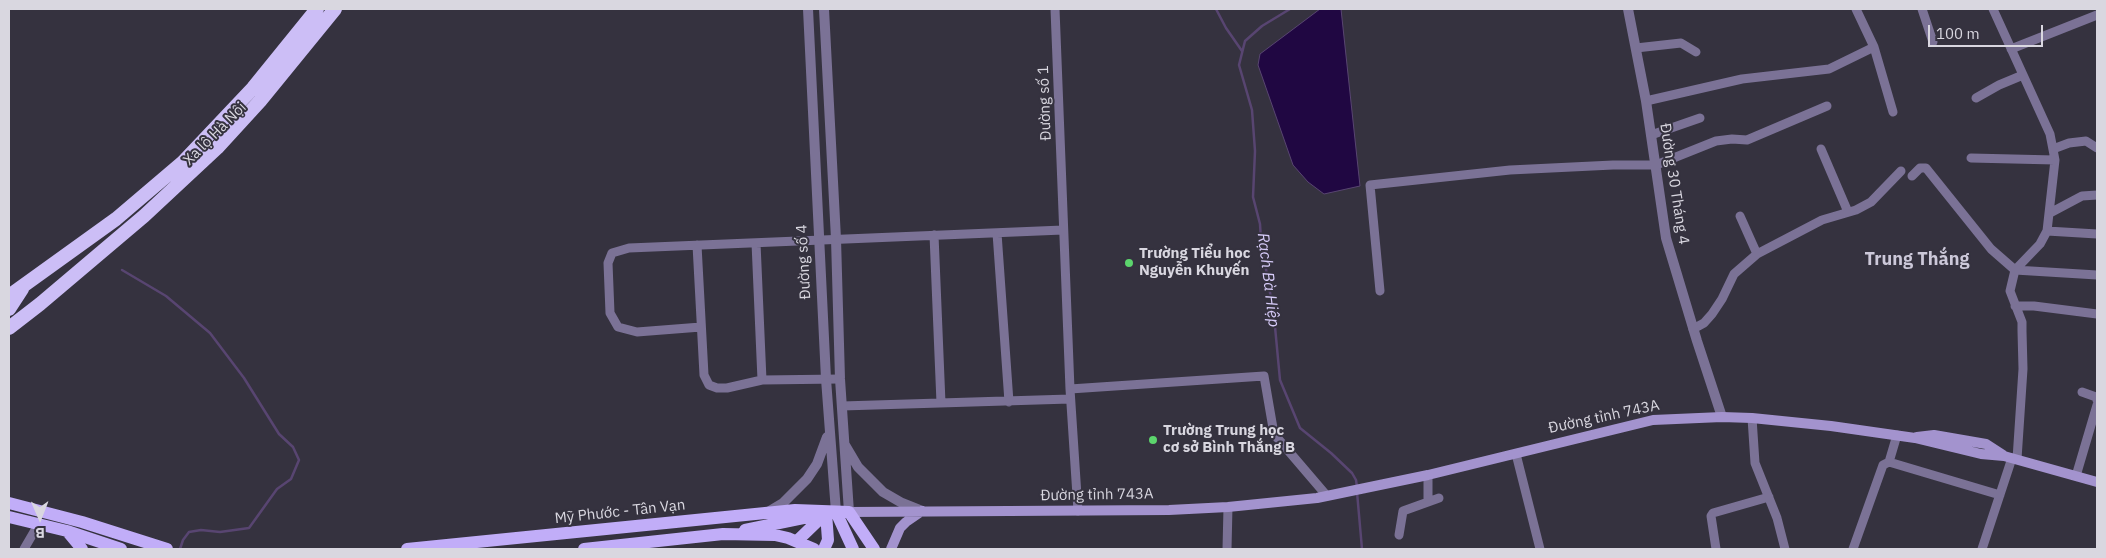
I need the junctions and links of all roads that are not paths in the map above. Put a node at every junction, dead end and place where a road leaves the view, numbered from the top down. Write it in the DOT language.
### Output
graph roads {
  1 [pos="309,9"];
  2 [pos="317,9"];
  3 [pos="336,9"];
  4 [pos="346,9"];
  5 [pos="808,9"];
  6 [pos="824,9"];
  7 [pos="1055,9"];
  8 [pos="1628,9"];
  9 [pos="1856,9"];
  10 [pos="1922,9"];
  11 [pos="1993,9"];
  12 [pos="2097,16"];
  13 [pos="1933,42"];
  14 [pos="1874,47"];
  15 [pos="1636,48"];
  16 [pos="2012,49"];
  17 [pos="1696,52"];
  18 [pos="2023,75"];
  19 [pos="1976,98"];
  20 [pos="1646,101"];
  21 [pos="1827,106"];
  22 [pos="1893,112"];
  23 [pos="1700,118"];
  24 [pos="1651,135"];
  25 [pos="2097,148"];
  26 [pos="1821,149"];
  27 [pos="2053,149"];
  28 [pos="219,150"];
  29 [pos="1971,158"];
  30 [pos="2055,160"];
  31 [pos="1656,166"];
  32 [pos="1901,171"];
  33 [pos="1912,176"];
  34 [pos="2097,195"];
  35 [pos="1848,212"];
  36 [pos="2050,213"];
  37 [pos="1740,216"];
  38 [pos="116,218"];
  39 [pos="1063,230"];
  40 [pos="2047,231"];
  41 [pos="997,233"];
  42 [pos="2097,234"];
  43 [pos="934,235"];
  44 [pos="836,239"];
  45 [pos="818,240"];
  46 [pos="756,242"];
  47 [pos="697,245"];
  48 [pos="1757,254"];
  49 [pos="49,269"];
  50 [pos="2015,270"];
  51 [pos="2097,275"];
  52 [pos="9,286"];
  53 [pos="24,286"];
  54 [pos="1380,291"];
  55 [pos="9,296"];
  56 [pos="2015,306"];
  57 [pos="9,309"];
  58 [pos="2097,314"];
  59 [pos="701,327"];
  60 [pos="9,328"];
  61 [pos="1693,330"];
  62 [pos="826,379"];
  63 [pos="840,379"];
  64 [pos="762,380"];
  65 [pos="1070,389"];
  66 [pos="2082,392"];
  67 [pos="1070,399"];
  68 [pos="2097,400"];
  69 [pos="1009,402"];
  70 [pos="941,403"];
  71 [pos="2097,405"];
  72 [pos="842,406"];
  73 [pos="1722,417"];
  74 [pos="1752,418"];
  75 [pos="829,431"];
  76 [pos="1897,435"];
  77 [pos="844,443"];
  78 [pos="1516,454"];
  79 [pos="2011,458"];
  80 [pos="1889,462"];
  81 [pos="1428,475"];
  82 [pos="2076,476"];
  83 [pos="2097,482"];
  84 [pos="2000,495"];
  85 [pos="1327,496"];
  86 [pos="1769,497"];
  87 [pos="1439,498"];
  88 [pos="1428,502"];
  89 [pos="9,503"];
  90 [pos="1228,507"];
  91 [pos="922,511"];
  92 [pos="1078,511"];
  93 [pos="837,512"];
  94 [pos="766,513"];
  95 [pos="9,517"];
  96 [pos="38,524"];
  97 [pos="723,534"];
  98 [pos="1398,535"];
  99 [pos="74,541"];
  100 [pos="797,542"];
  101 [pos="140,546"];
  102 [pos="24,549"];
  103 [pos="93,549"];
  104 [pos="121,549"];
  105 [pos="167,549"];
  106 [pos="407,549"];
  107 [pos="584,549"];
  108 [pos="814,549"];
  109 [pos="824,549"];
  110 [pos="853,549"];
  111 [pos="874,549"];
  112 [pos="891,549"];
  113 [pos="1227,549"];
  114 [pos="1540,549"];
  115 [pos="1716,549"];
  116 [pos="1785,549"];
  117 [pos="1853,549"];
  118 [pos="1982,549"];
  1 -- 38 [label="highway, Xa lộ Hà Nội"];
  2 -- 38 [label="highway, Xa lộ Hà Nội"];
  3 -- 28 [label="highway, Xa lộ Hà Nội"];
  4 -- 28 [label="highway, Xa lộ Hà Nội"];
  5 -- 45 [label="street, Đường số 4"];
  6 -- 44 [label="street"];
  7 -- 39 [label="street, Đường số 1"];
  8 -- 15 [label="street, Đường 30 Tháng 4"];
  9 -- 14 [label="street"];
  10 -- 13 [label="street"];
  11 -- 16 [label="street"];
  12 -- 16 [label="street"];
  14 -- 20 [label="street"];
  14 -- 22 [label="street"];
  15 -- 17 [label="street"];
  15 -- 20 [label="street, Đường 30 Tháng 4"];
  16 -- 18 [label="street"];
  18 -- 19 [label="street"];
  18 -- 27 [label="street"];
  20 -- 24 [label="street, Đường 30 Tháng 4"];
  21 -- 31 [label="street"];
  23 -- 24 [label="street"];
  24 -- 31 [label="street, Đường 30 Tháng 4"];
  25 -- 27 [label="street"];
  26 -- 35 [label="street"];
  27 -- 30 [label="street"];
  28 -- 60 [label="highway, Xa lộ Hà Nội"];
  29 -- 30 [label="street"];
  30 -- 36 [label="street"];
  31 -- 54 [label="street"];
  31 -- 61 [label="street, Đường 30 Tháng 4"];
  32 -- 35 [label="street"];
  33 -- 50 [label="street"];
  34 -- 36 [label="street"];
  35 -- 48 [label="street"];
  36 -- 40 [label="street"];
  37 -- 48 [label="street"];
  38 -- 49 [label="highway, Xa lộ Hà Nội"];
  39 -- 41 [label="street"];
  39 -- 65 [label="street, Đường số 1"];
  40 -- 42 [label="street"];
  40 -- 50 [label="street"];
  41 -- 43 [label="street"];
  41 -- 69 [label="street"];
  43 -- 44 [label="street"];
  43 -- 70 [label="street"];
  44 -- 45 [label="street"];
  44 -- 63 [label="street"];
  45 -- 46 [label="street"];
  45 -- 62 [label="street, Đường số 4"];
  46 -- 47 [label="street"];
  46 -- 64 [label="street"];
  47 -- 59 [label="street"];
  47 -- 59 [label="street"];
  48 -- 61 [label="street"];
  49 -- 52 [label="highway, Xa lộ Hà Nội"];
  49 -- 53 [label="highway, Xa lộ Hà Nội"];
  50 -- 51 [label="street"];
  50 -- 56 [label="street"];
  53 -- 55 [label="highway, Xa lộ Hà Nội"];
  53 -- 57 [label="highway, Xa lộ Hà Nội"];
  56 -- 58 [label="street"];
  56 -- 79 [label="street"];
  59 -- 64 [label="street"];
  61 -- 73 [label="street, Đường 30 Tháng 4"];
  62 -- 63 [label="street"];
  62 -- 64 [label="street"];
  62 -- 75 [label="street, Đường số 4"];
  63 -- 72 [label="street"];
  65 -- 67 [label="street, Đường số 1"];
  65 -- 85 [label="street"];
  66 -- 68 [label="street"];
  67 -- 69 [label="street"];
  67 -- 92 [label="street, Đường số 1"];
  69 -- 70 [label="street"];
  70 -- 72 [label="street"];
  71 -- 82 [label="street"];
  72 -- 77 [label="street"];
  73 -- 74 [label="main road, Đường tỉnh 743A"];
  73 -- 78 [label="main road, Đường tỉnh 743A"];
  74 -- 76 [label="main road, Đường tỉnh 743A"];
  74 -- 86 [label="street"];
  75 -- 93 [label="street, Đường số 4"];
  75 -- 94 [label="street"];
  76 -- 79 [label="main road, Đường tỉnh 743A"];
  76 -- 80 [label="street"];
  77 -- 91 [label="street"];
  77 -- 93 [label="street"];
  78 -- 81 [label="main road, Đường tỉnh 743A"];
  78 -- 114 [label="street"];
  79 -- 82 [label="main road, Đường tỉnh 743A"];
  79 -- 84 [label="street"];
  80 -- 84 [label="street"];
  80 -- 117 [label="street"];
  81 -- 85 [label="main road, Đường tỉnh 743A"];
  81 -- 88 [label="street"];
  82 -- 83 [label="main road, Đường tỉnh 743A"];
  84 -- 118 [label="street"];
  85 -- 90 [label="main road, Đường tỉnh 743A"];
  86 -- 115 [label="street"];
  86 -- 116 [label="street"];
  87 -- 88 [label="street"];
  88 -- 98 [label="street"];
  89 -- 101 [label="main road"];
  90 -- 92 [label="main road, Đường tỉnh 743A"];
  90 -- 113 [label="street"];
  91 -- 92 [label="main road, Đường tỉnh 743A"];
  91 -- 93 [label="main road, Đường tỉnh 743A"];
  91 -- 112 [label="main road"];
  93 -- 94 [label="main road, Mỹ Phước - Tân Vạn"];
  93 -- 97 [label="main road, Đường tỉnh 743A"];
  93 -- 100 [label="main road"];
  93 -- 109 [label="main road"];
  93 -- 110 [label="main road"];
  93 -- 111 [label="main road"];
  94 -- 106 [label="main road, Mỹ Phước - Tân Vạn"];
  95 -- 96 [label="main road"];
  96 -- 99 [label="main road"];
  96 -- 102 [label="street"];
  97 -- 100 [label="main road"];
  97 -- 107 [label="main road"];
  99 -- 103 [label="main road"];
  99 -- 104 [label="main road"];
  100 -- 108 [label="main road"];
  101 -- 105 [label="main road"];
}
